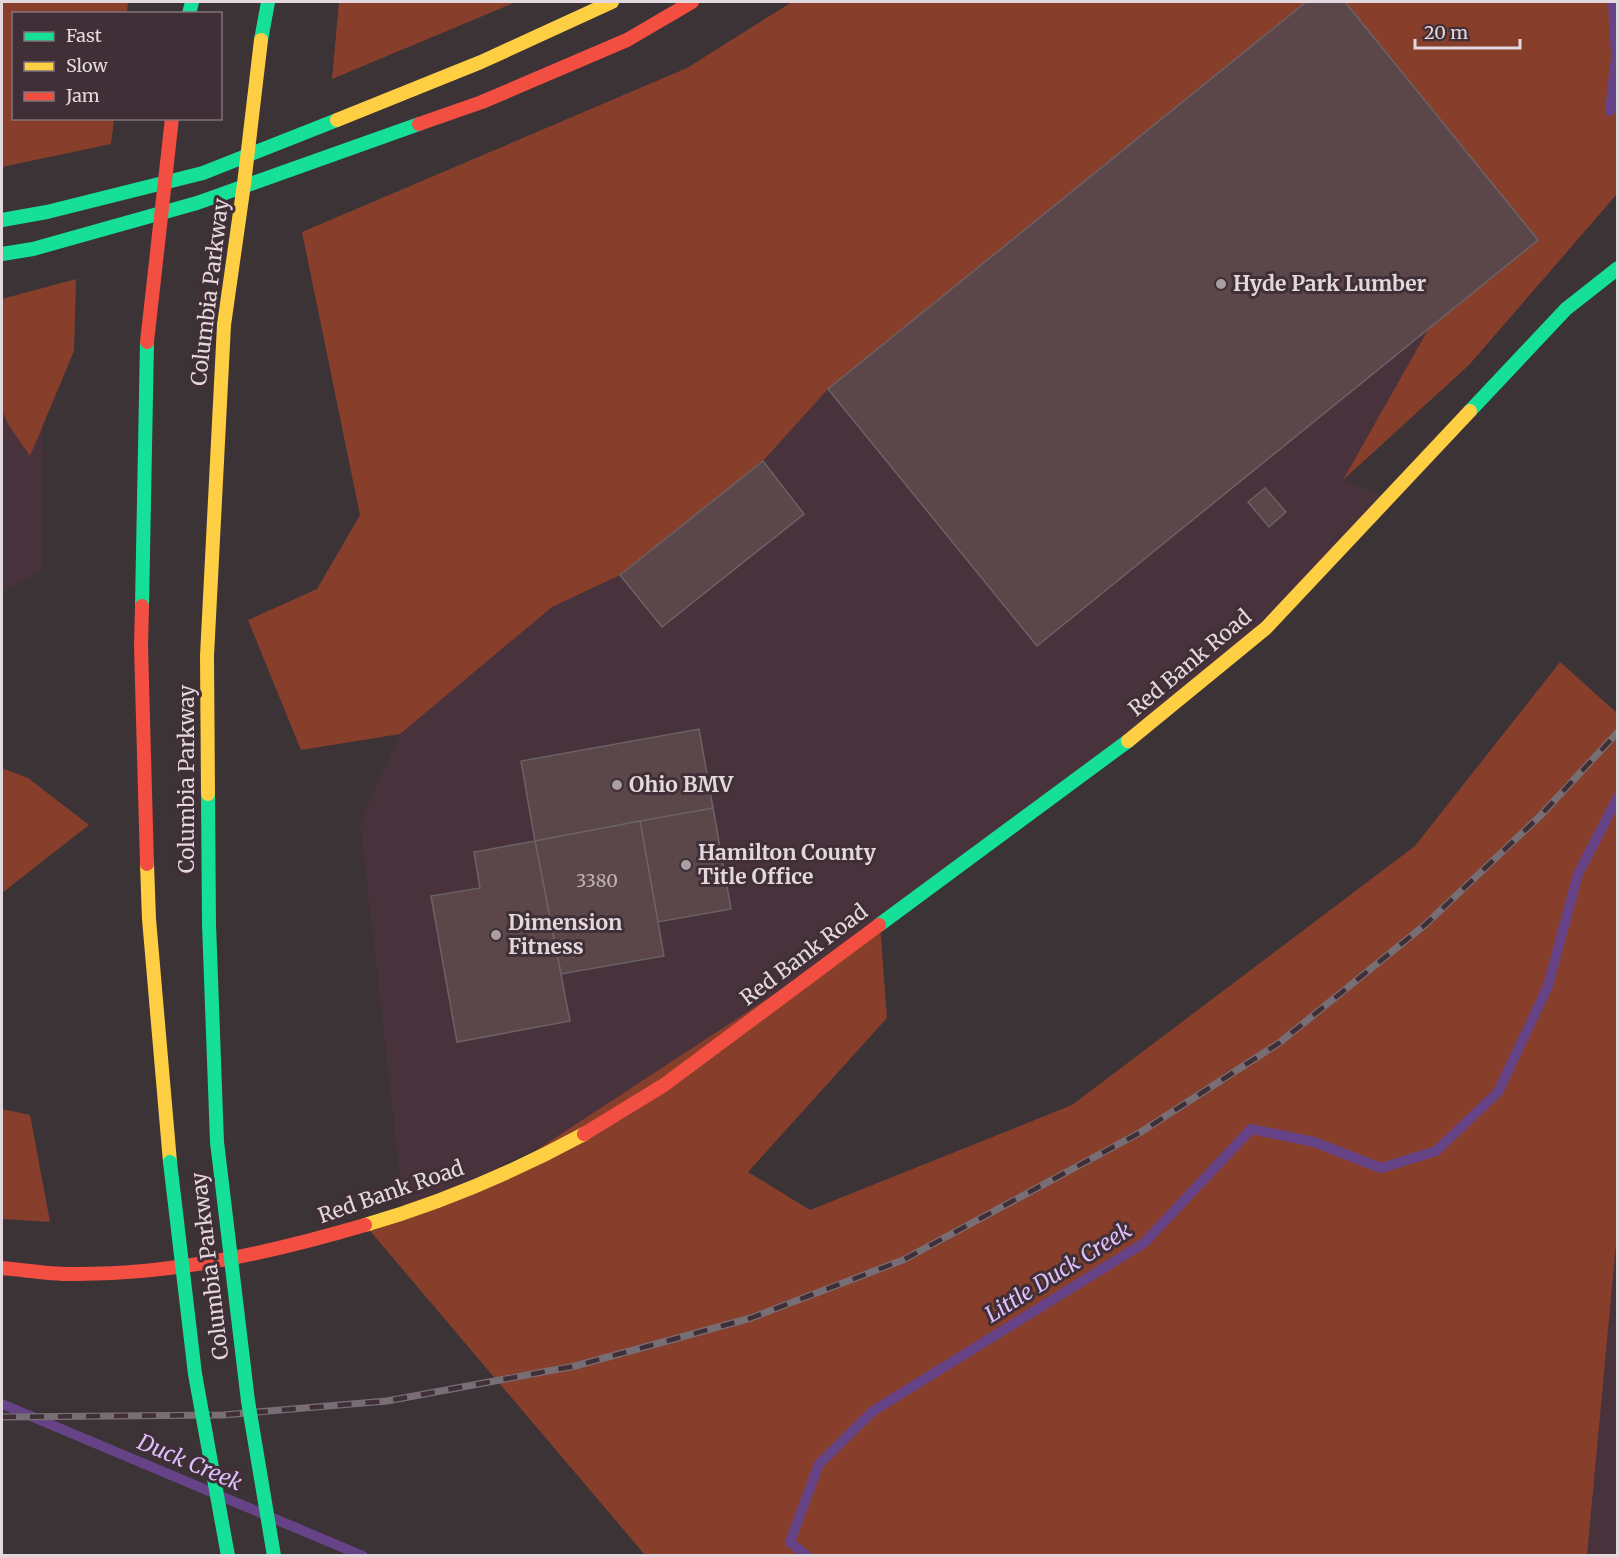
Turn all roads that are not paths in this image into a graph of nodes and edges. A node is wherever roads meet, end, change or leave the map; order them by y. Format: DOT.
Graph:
graph roads {
  1 [pos="268,2"];
  2 [pos="612,2"];
  3 [pos="692,2"];
  4 [pos="172,120"];
  5 [pos="2,220"];
  6 [pos="2,255"];
  7 [pos="1617,268"];
  8 [pos="2,1268"];
  9 [pos="228,1556"];
  10 [pos="274,1556"];
  1 -- 10 [label="main road, Columbia Parkway, bridge"];
  2 -- 5 [label="main road"];
  3 -- 6 [label="main road"];
  4 -- 9 [label="main road, Columbia Parkway, bridge"];
  7 -- 8 [label="main road, Red Bank Road"];
}
